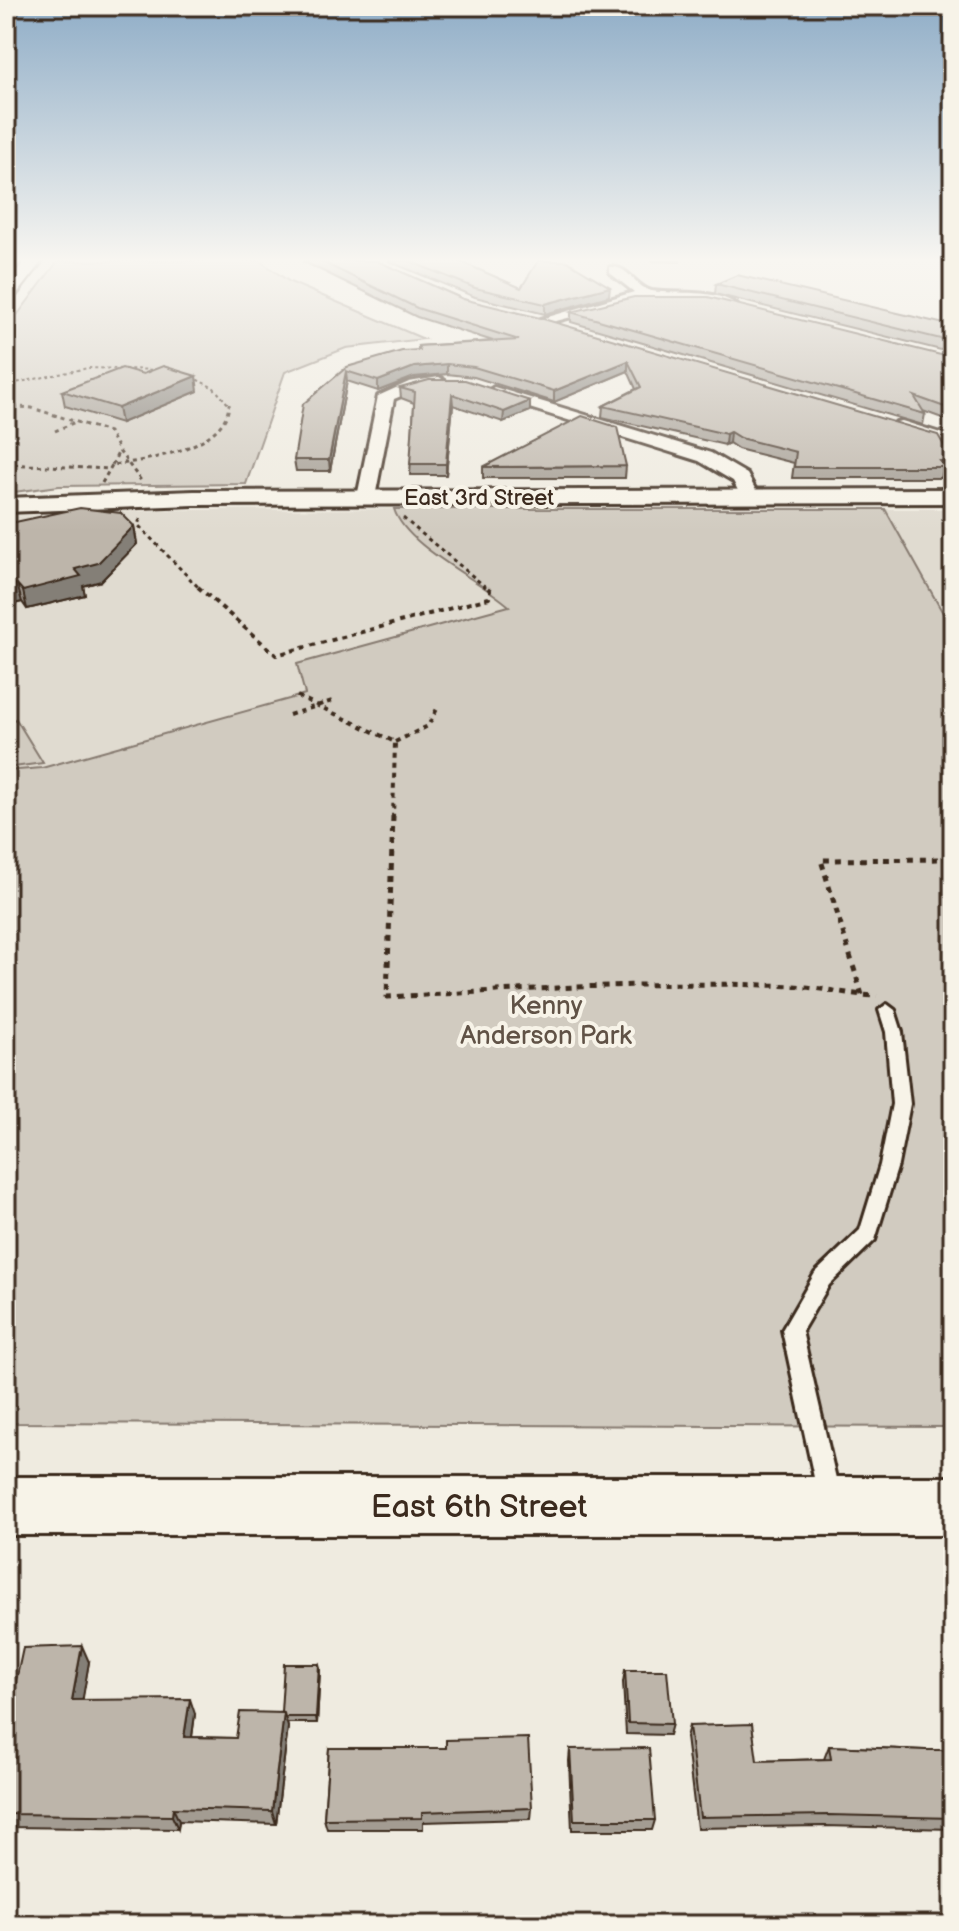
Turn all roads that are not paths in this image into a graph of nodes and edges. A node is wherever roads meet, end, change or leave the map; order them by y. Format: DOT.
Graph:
graph roads {
  1 [pos="454,382"];
  2 [pos="479,387"];
  3 [pos="880,419"];
  4 [pos="953,443"];
  5 [pos="750,496"];
  6 [pos="953,496"];
  7 [pos="366,497"];
  8 [pos="6,505"];
  9 [pos="884,1003"];
  10 [pos="6,1506"];
  11 [pos="831,1506"];
  12 [pos="953,1506"];
  1 -- 7 [label="street"];
  2 -- 5 [label="street"];
  3 -- 4 [label="street"];
  5 -- 6 [label="street, East 3rd Street"];
  5 -- 7 [label="street, East 3rd Street"];
  7 -- 8 [label="street, East 3rd Street"];
  9 -- 11 [label="lane"];
  10 -- 11 [label="main road, East 6th Street"];
  11 -- 12 [label="main road, East 6th Street"];
}
